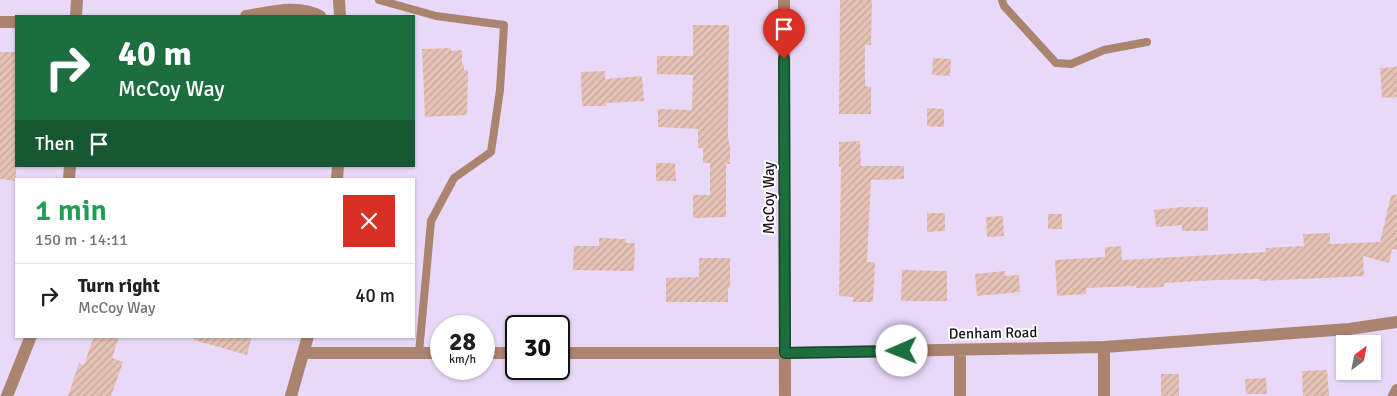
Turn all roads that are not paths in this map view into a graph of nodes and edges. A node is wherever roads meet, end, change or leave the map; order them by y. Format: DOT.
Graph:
graph roads {
  1 [pos="77,0"];
  2 [pos="294,0"];
  3 [pos="339,0"];
  4 [pos="379,0"];
  5 [pos="784,0"];
  6 [pos="1002,0"];
  7 [pos="276,10"];
  8 [pos="76,15"];
  9 [pos="251,15"];
  10 [pos="317,15"];
  11 [pos="340,15"];
  12 [pos="0,22"];
  13 [pos="15,22"];
  14 [pos="1147,42"];
  15 [pos="1397,322"];
  16 [pos="30,338"];
  17 [pos="307,338"];
  18 [pos="1104,347"];
  19 [pos="960,351"];
  20 [pos="303,353"];
  21 [pos="419,353"];
  22 [pos="430,353"];
  23 [pos="570,353"];
  24 [pos="785,353"];
  25 [pos="1397,390"];
  26 [pos="7,396"];
  27 [pos="291,396"];
  28 [pos="786,396"];
  29 [pos="960,396"];
  30 [pos="1104,396"];
  31 [pos="1394,396"];
  1 -- 8 [label="street"];
  2 -- 7 [label="street"];
  3 -- 11 [label="street"];
  4 -- 21 [label="lane"];
  5 -- 24 [label="street, McCoy Way"];
  6 -- 14 [label="lane"];
  7 -- 9 [label="street"];
  7 -- 10 [label="street"];
  12 -- 13 [label="street"];
  15 -- 18 [label="street, Denham Road"];
  16 -- 26 [label="street"];
  17 -- 20 [label="street"];
  18 -- 19 [label="street, Denham Road"];
  18 -- 30 [label="street"];
  19 -- 24 [label="street, Denham Road"];
  19 -- 29 [label="street"];
  20 -- 21 [label="street"];
  20 -- 27 [label="street"];
  21 -- 22 [label="street"];
  23 -- 24 [label="street, Denham Road"];
  24 -- 28 [label="street, McCoy Way"];
  25 -- 31 [label="street"];
}
